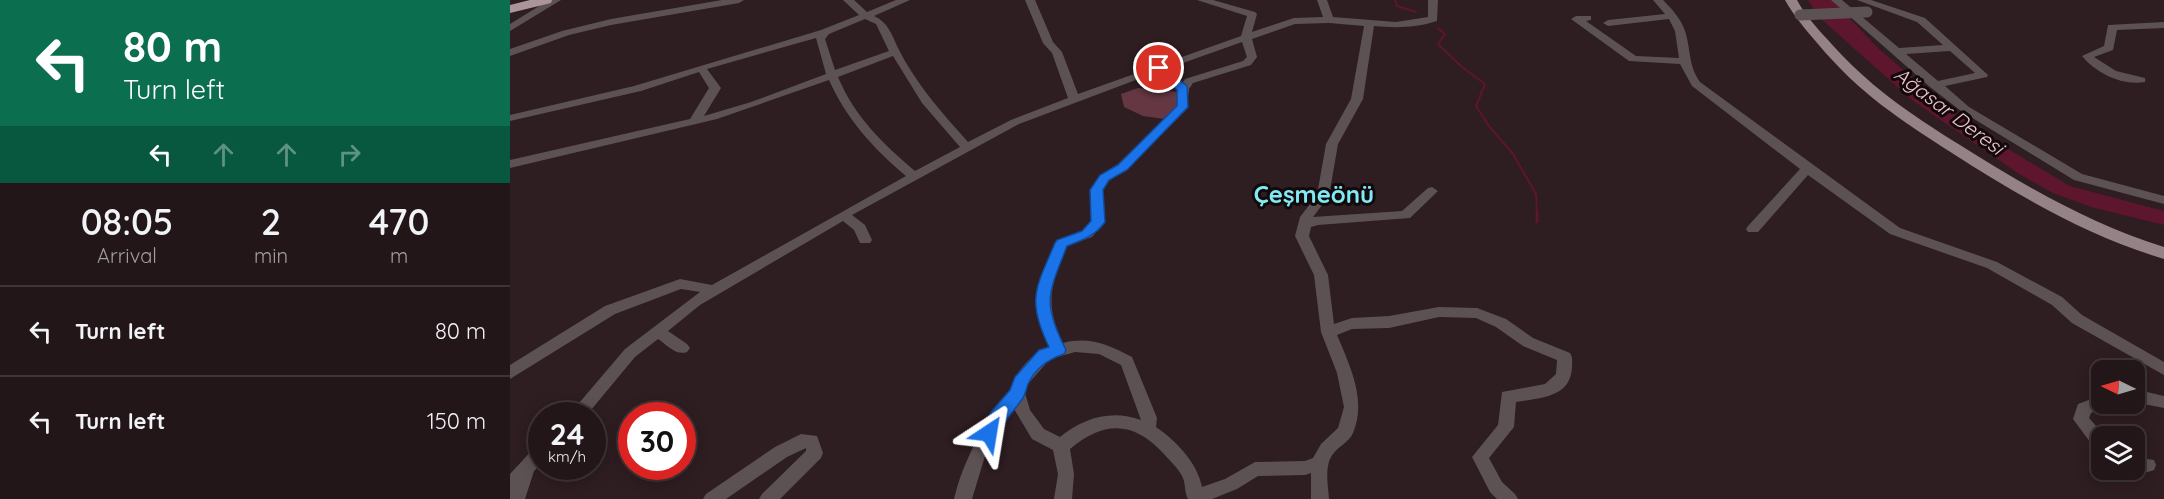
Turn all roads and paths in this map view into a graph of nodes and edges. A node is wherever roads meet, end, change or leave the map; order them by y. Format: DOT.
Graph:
graph roads {
  1 [pos="528,0"];
  2 [pos="546,0"];
  3 [pos="556,0"];
  4 [pos="848,0"];
  5 [pos="905,0"];
  6 [pos="1033,0"];
  7 [pos="1202,0"];
  8 [pos="1322,0"];
  9 [pos="1433,0"];
  10 [pos="1658,0"];
  11 [pos="1791,0"];
  12 [pos="1836,0"];
  13 [pos="1862,0"];
  14 [pos="732,1"];
  15 [pos="1887,5"];
  16 [pos="510,7"];
  17 [pos="1800,15"];
  18 [pos="1863,15"];
  19 [pos="866,16"];
  20 [pos="1672,16"];
  21 [pos="1587,18"];
  22 [pos="1329,20"];
  23 [pos="1608,23"];
  24 [pos="1369,24"];
  25 [pos="2164,25"];
  26 [pos="510,28"];
  27 [pos="825,32"];
  28 [pos="1246,37"];
  29 [pos="1952,48"];
  30 [pos="511,51"];
  31 [pos="1897,51"];
  32 [pos="895,52"];
  33 [pos="1683,61"];
  34 [pos="701,68"];
  35 [pos="1159,68"];
  36 [pos="833,74"];
  37 [pos="2141,80"];
  38 [pos="1934,85"];
  39 [pos="1183,89"];
  40 [pos="1074,99"];
  41 [pos="510,118"];
  42 [pos="694,122"];
  43 [pos="968,150"];
  44 [pos="510,164"];
  45 [pos="1807,168"];
  46 [pos="915,177"];
  47 [pos="1432,190"];
  48 [pos="2164,200"];
  49 [pos="843,215"];
  50 [pos="1305,224"];
  51 [pos="1753,229"];
  52 [pos="865,240"];
  53 [pos="2164,253"];
  54 [pos="713,291"];
  55 [pos="657,331"];
  56 [pos="1328,332"];
  57 [pos="682,348"];
  58 [pos="1059,350"];
  59 [pos="2164,369"];
  60 [pos="510,374"];
  61 [pos="1017,393"];
  62 [pos="2145,398"];
  63 [pos="588,402"];
  64 [pos="2164,402"];
  65 [pos="2091,406"];
  66 [pos="1148,429"];
  67 [pos="2091,431"];
  68 [pos="1061,446"];
  69 [pos="1319,463"];
  70 [pos="528,465"];
  71 [pos="528,474"];
  72 [pos="510,486"];
  73 [pos="516,499"];
  74 [pos="712,499"];
  75 [pos="768,499"];
  76 [pos="963,499"];
  77 [pos="1063,499"];
  78 [pos="1320,499"];
  79 [pos="1509,499"];
  1 -- 16 [label="highway"];
  2 -- 16 [label="highway"];
  3 -- 26 [label="street"];
  4 -- 19 [label="street"];
  5 -- 19 [label="street"];
  6 -- 40 [label="street"];
  7 -- 28 [label="street"];
  8 -- 22 [label="street"];
  9 -- 24 [label="street"];
  10 -- 20 [label="street"];
  11 -- 17 [label="main road"];
  12 -- 18 [label="street"];
  13 -- 15 [label="street"];
  14 -- 30 [label="street"];
  15 -- 18 [label="street"];
  15 -- 29 [label="street"];
  17 -- 18 [label="street, bridge"];
  17 -- 53 [label="main road"];
  18 -- 31 [label="street"];
  19 -- 27 [label="street"];
  19 -- 32 [label="street"];
  20 -- 23 [label="street"];
  20 -- 33 [label="street"];
  21 -- 33 [label="street"];
  22 -- 24 [label="street"];
  22 -- 28 [label="street"];
  24 -- 50 [label="street"];
  25 -- 37 [label="street"];
  27 -- 34 [label="street"];
  27 -- 36 [label="street"];
  28 -- 35 [label="street"];
  28 -- 39 [label="street"];
  29 -- 31 [label="street"];
  29 -- 38 [label="street"];
  31 -- 38 [label="street"];
  32 -- 36 [label="street"];
  32 -- 43 [label="street"];
  33 -- 45 [label="street"];
  34 -- 41 [label="street"];
  34 -- 42 [label="street"];
  35 -- 39 [label="street"];
  35 -- 40 [label="street"];
  36 -- 42 [label="street"];
  36 -- 46 [label="street"];
  38 -- 48 [label="street"];
  39 -- 58 [label="street"];
  40 -- 43 [label="street"];
  42 -- 44 [label="street"];
  43 -- 46 [label="street"];
  45 -- 51 [label="street"];
  45 -- 59 [label="street"];
  46 -- 49 [label="street"];
  47 -- 50 [label="street"];
  49 -- 52 [label="street"];
  49 -- 54 [label="street"];
  50 -- 56 [label="street"];
  54 -- 55 [label="street"];
  54 -- 60 [label="street"];
  55 -- 57 [label="street"];
  55 -- 63 [label="street"];
  56 -- 69 [label="street"];
  56 -- 79 [label="street"];
  58 -- 61 [label="street"];
  58 -- 66 [label="street"];
  61 -- 68 [label="street"];
  61 -- 76 [label="street"];
  62 -- 64 [label="street"];
  65 -- 67 [label="street"];
  66 -- 68 [label="street"];
  66 -- 69 [label="street"];
  68 -- 77 [label="street"];
  69 -- 78 [label="street"];
  70 -- 72 [label="street"];
  71 -- 73 [label="street"];
  74 -- 75 [label="street"];
}
